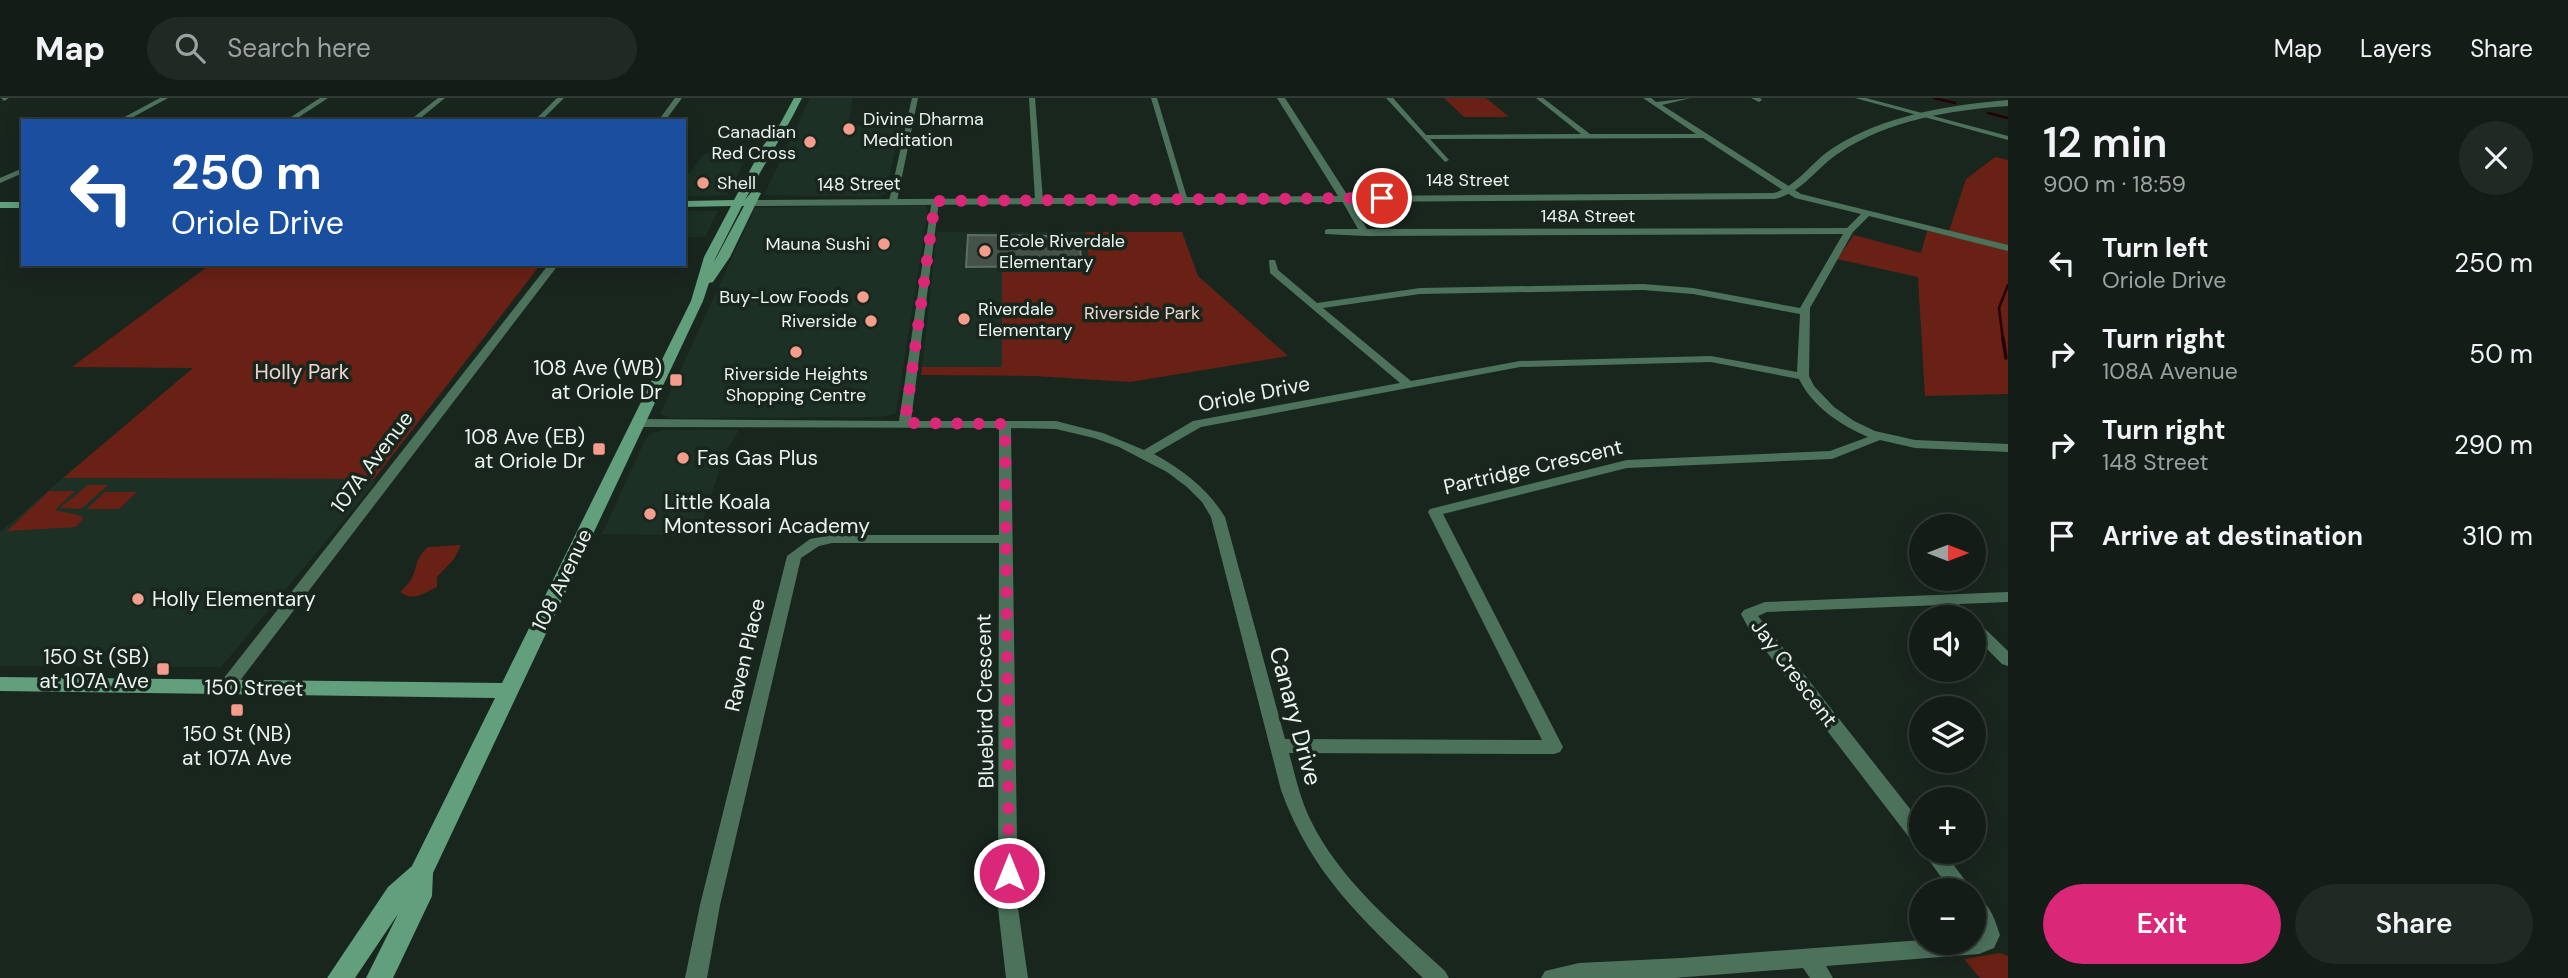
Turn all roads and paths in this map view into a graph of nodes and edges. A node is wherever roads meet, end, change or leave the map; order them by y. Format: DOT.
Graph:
graph roads {
  1 [pos="165,98"];
  2 [pos="325,98"];
  3 [pos="442,98"];
  4 [pos="561,98"];
  5 [pos="679,98"];
  6 [pos="798,98"];
  7 [pos="915,98"];
  8 [pos="1032,98"];
  9 [pos="1154,98"];
  10 [pos="1281,98"];
  11 [pos="1389,98"];
  12 [pos="1539,98"];
  13 [pos="1646,98"];
  14 [pos="1688,98"];
  15 [pos="1858,98"];
  16 [pos="2008,103"];
  17 [pos="1655,104"];
  18 [pos="1926,116"];
  19 [pos="124,119"];
  20 [pos="291,119"];
  21 [pos="415,119"];
  22 [pos="539,119"];
  23 [pos="663,119"];
  24 [pos="784,125"];
  25 [pos="1588,136"];
  26 [pos="1703,136"];
  27 [pos="1425,137"];
  28 [pos="2008,138"];
  29 [pos="1445,160"];
  30 [pos="21,171"];
  31 [pos="0,181"];
  32 [pos="1789,192"];
  33 [pos="1345,199"];
  34 [pos="1039,200"];
  35 [pos="1185,200"];
  36 [pos="894,201"];
  37 [pos="935,201"];
  38 [pos="737,203"];
  39 [pos="751,203"];
  40 [pos="686,204"];
  41 [pos="0,205"];
  42 [pos="21,205"];
  43 [pos="1866,214"];
  44 [pos="1849,230"];
  45 [pos="1328,232"];
  46 [pos="1365,233"];
  47 [pos="2008,248"];
  48 [pos="1272,262"];
  49 [pos="552,266"];
  50 [pos="703,286"];
  51 [pos="1316,306"];
  52 [pos="1804,312"];
  53 [pos="1803,376"];
  54 [pos="1408,384"];
  55 [pos="905,423"];
  56 [pos="638,424"];
  57 [pos="1005,424"];
  58 [pos="1875,438"];
  59 [pos="2007,449"];
  60 [pos="1142,456"];
  61 [pos="1006,539"];
  62 [pos="2008,597"];
  63 [pos="1945,599"];
  64 [pos="1951,605"];
  65 [pos="1986,639"];
  66 [pos="2008,660"];
  67 [pos="0,684"];
  68 [pos="226,687"];
  69 [pos="508,691"];
  70 [pos="1279,746"];
  71 [pos="1909,823"];
  72 [pos="1941,864"];
  73 [pos="421,873"];
  74 [pos="1952,878"];
  75 [pos="1986,924"];
  76 [pos="1986,942"];
  77 [pos="1909,951"];
  78 [pos="1810,959"];
  79 [pos="340,978"];
  80 [pos="379,978"];
  81 [pos="696,978"];
  82 [pos="1017,978"];
  83 [pos="1438,978"];
  84 [pos="1552,978"];
  85 [pos="1822,978"];
  1 -- 19 [label="street"];
  2 -- 20 [label="street"];
  3 -- 21 [label="street"];
  4 -- 22 [label="street"];
  5 -- 23 [label="street"];
  6 -- 24 [label="main road, 108 Avenue"];
  7 -- 36 [label="street"];
  8 -- 34 [label="street"];
  9 -- 35 [label="street"];
  10 -- 33 [label="street"];
  11 -- 27 [label="street"];
  12 -- 25 [label="street"];
  13 -- 17 [label="street"];
  14 -- 17 [label="street"];
  15 -- 18 [label="street"];
  16 -- 18 [label="street"];
  17 -- 26 [label="street"];
  18 -- 28 [label="street"];
  18 -- 32 [label="street"];
  24 -- 38 [label="main road, 108 Avenue"];
  24 -- 39 [label="main road, 108 Avenue"];
  25 -- 26 [label="street"];
  25 -- 27 [label="street"];
  26 -- 32 [label="street"];
  27 -- 29 [label="street"];
  30 -- 31 [label="street"];
  32 -- 33 [label="street, 148 Street"];
  32 -- 43 [label="street"];
  33 -- 35 [label="street, 148 Street"];
  33 -- 46 [label="street"];
  34 -- 35 [label="street, 148 Street"];
  34 -- 37 [label="street, 148 Street"];
  36 -- 37 [label="street, 148 Street"];
  36 -- 39 [label="street, 148 Street"];
  37 -- 55 [label="street"];
  38 -- 39 [label="main road, 148 Street"];
  38 -- 40 [label="main road, 148 Street"];
  38 -- 50 [label="main road, 108 Avenue"];
  39 -- 50 [label="main road, 108 Avenue"];
  41 -- 42 [label="main road"];
  43 -- 44 [label="street"];
  43 -- 47 [label="street"];
  44 -- 46 [label="street, 148A Street"];
  44 -- 52 [label="street"];
  45 -- 46 [label="street, 148A Street"];
  48 -- 51 [label="street"];
  49 -- 68 [label="street, 107A Avenue"];
  50 -- 56 [label="main road, 108 Avenue"];
  51 -- 52 [label="street"];
  51 -- 54 [label="street"];
  52 -- 53 [label="street"];
  53 -- 54 [label="street, Oriole Drive"];
  53 -- 58 [label="street"];
  54 -- 60 [label="street, Oriole Drive"];
  55 -- 56 [label="street"];
  55 -- 57 [label="street"];
  56 -- 69 [label="main road, 108 Avenue"];
  57 -- 60 [label="street"];
  57 -- 61 [label="street, Bluebird Crescent"];
  58 -- 59 [label="street, Partridge Crescent"];
  58 -- 70 [label="street, Partridge Crescent"];
  60 -- 70 [label="street, Canary Drive"];
  61 -- 81 [label="street, Raven Place"];
  61 -- 82 [label="street, Bluebird Crescent"];
  62 -- 63 [label="street, Jay Crescent"];
  63 -- 64 [label="street"];
  63 -- 71 [label="street, Jay Crescent"];
  65 -- 66 [label="street"];
  67 -- 68 [label="main road, 150 Street"];
  68 -- 69 [label="main road, 150 Street"];
  69 -- 73 [label="main road, 108 Avenue"];
  70 -- 83 [label="street, Canary Drive"];
  72 -- 74 [label="street"];
  73 -- 79 [label="main road, 108 Avenue"];
  73 -- 80 [label="main road, 108 Avenue"];
  75 -- 76 [label="street"];
  77 -- 78 [label="street"];
  78 -- 84 [label="street"];
  78 -- 85 [label="street"];
}
